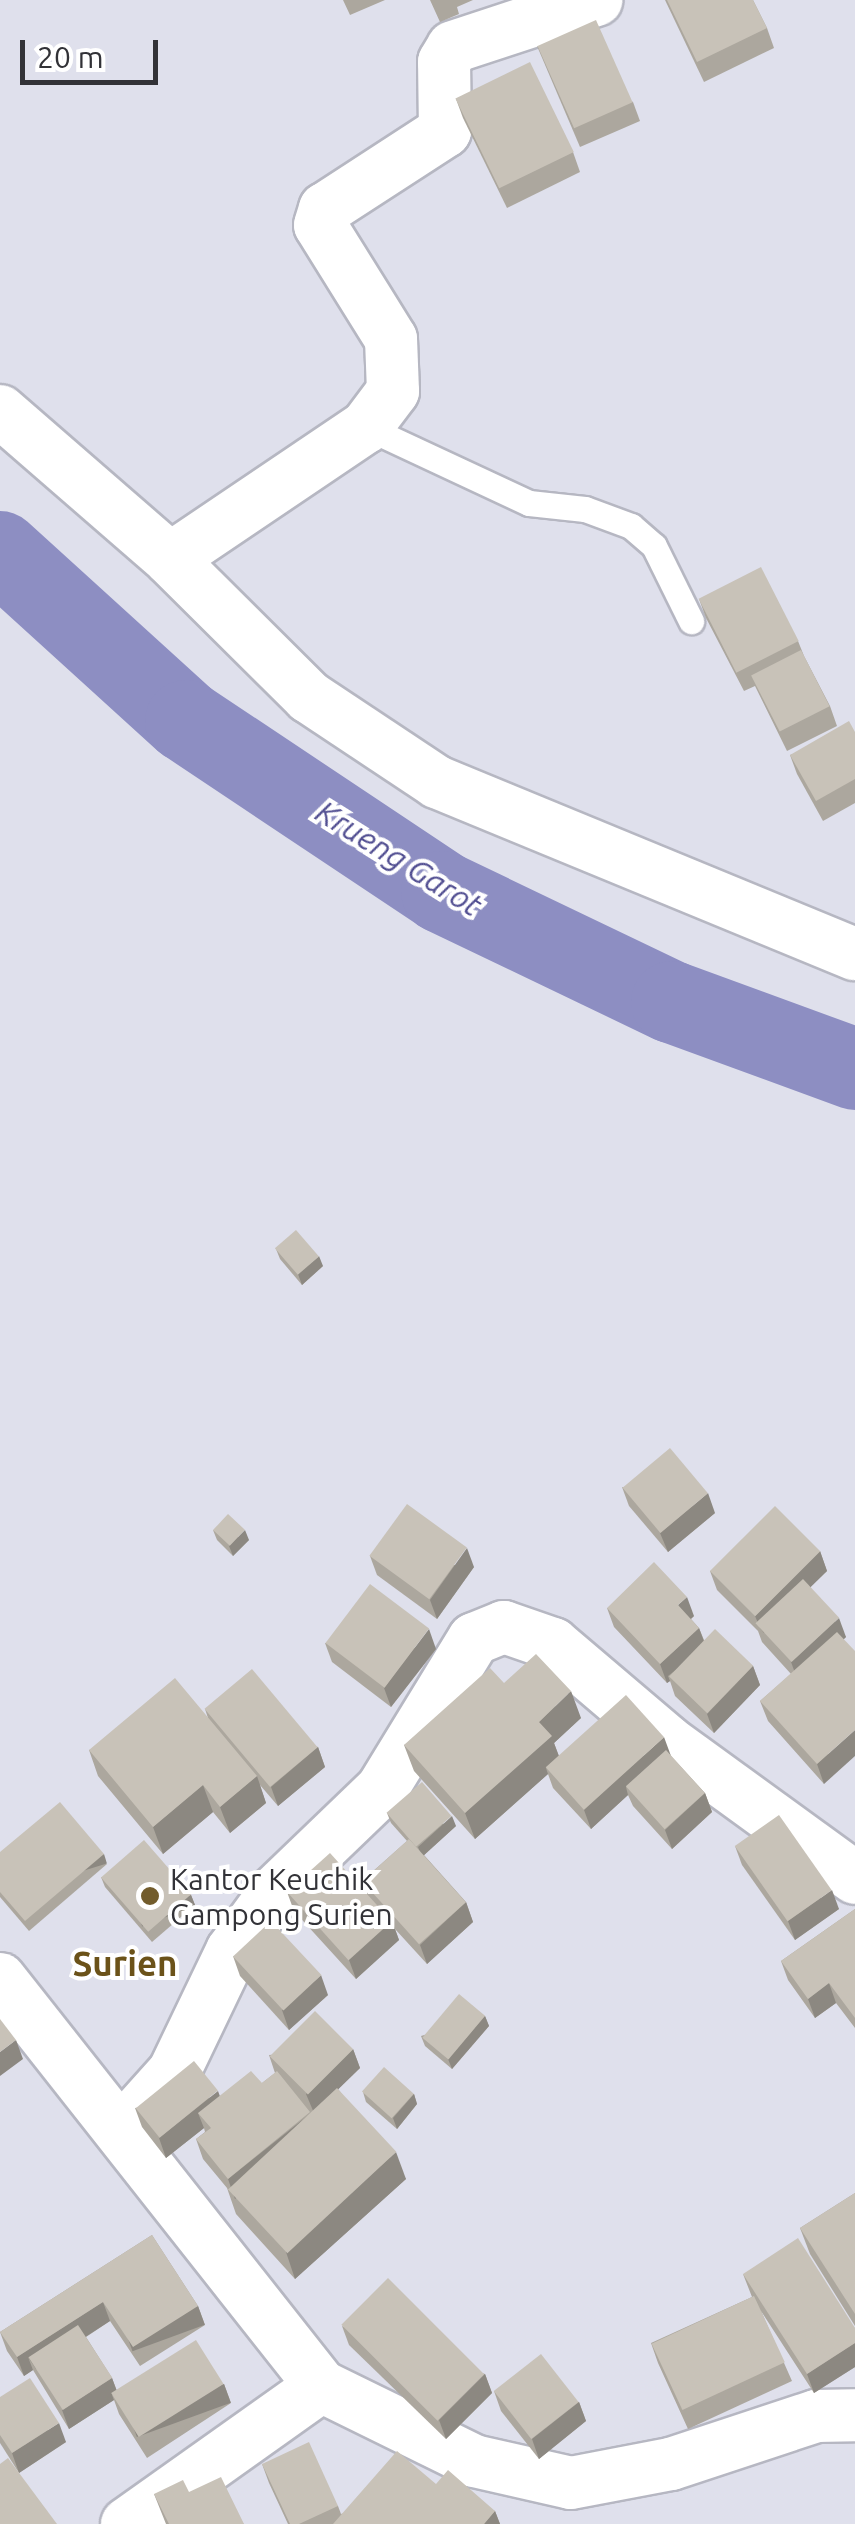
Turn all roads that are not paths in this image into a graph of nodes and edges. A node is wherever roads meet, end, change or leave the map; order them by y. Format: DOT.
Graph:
graph roads {
  1 [pos="596,0"];
  2 [pos="0,411"];
  3 [pos="366,427"];
  4 [pos="170,559"];
  5 [pos="691,621"];
  6 [pos="855,954"];
  7 [pos="855,1878"];
  8 [pos="0,1979"];
  9 [pos="122,2130"];
  10 [pos="320,2386"];
  11 [pos="855,2415"];
  12 [pos="127,2524"];
  1 -- 3 [label="street"];
  2 -- 4 [label="street"];
  3 -- 4 [label="street"];
  3 -- 5 [label="lane"];
  4 -- 6 [label="street"];
  7 -- 9 [label="street"];
  8 -- 9 [label="street"];
  9 -- 10 [label="street"];
  10 -- 11 [label="street"];
  10 -- 12 [label="street"];
}
